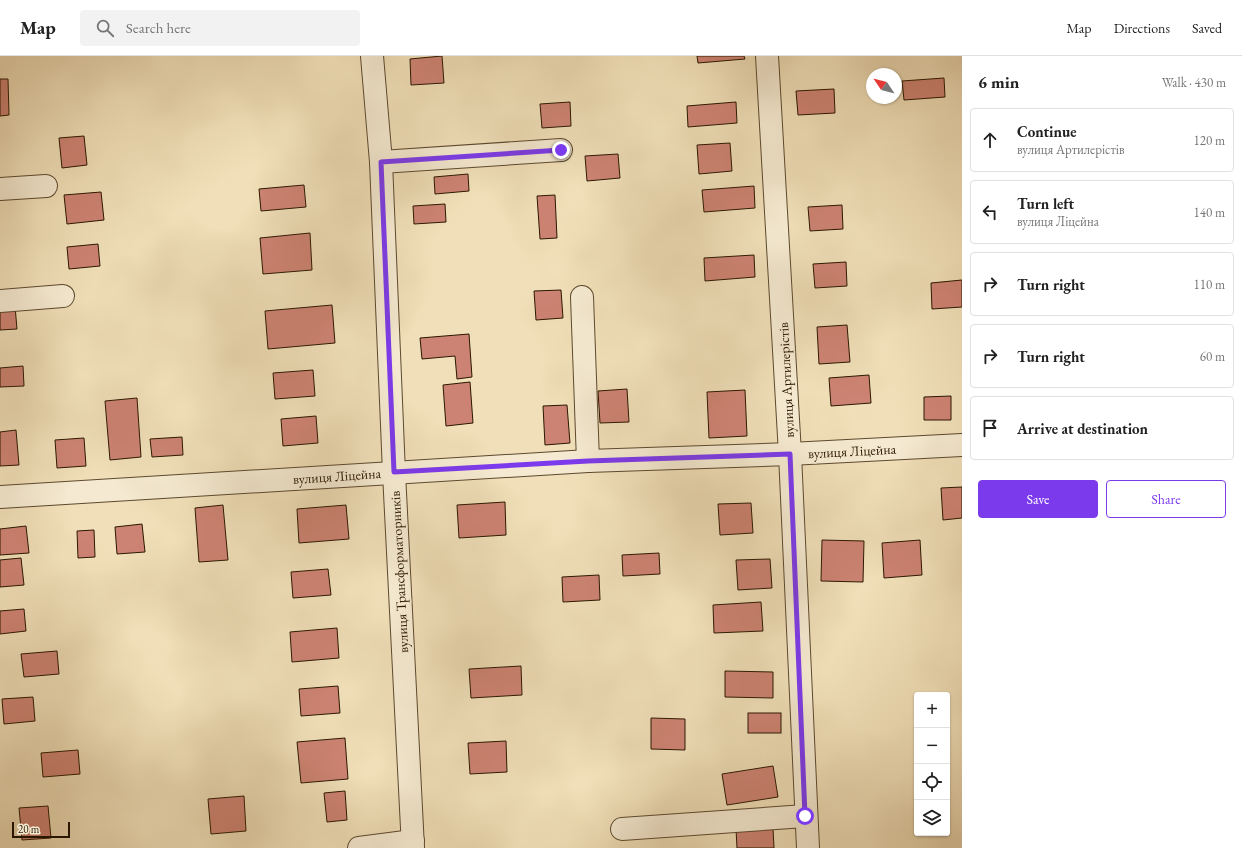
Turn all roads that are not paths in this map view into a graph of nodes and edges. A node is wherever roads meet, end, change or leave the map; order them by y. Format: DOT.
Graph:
graph roads {
  1 [pos="372,56"];
  2 [pos="767,56"];
  3 [pos="561,150"];
  4 [pos="381,162"];
  5 [pos="46,186"];
  6 [pos="0,189"];
  7 [pos="63,296"];
  8 [pos="582,297"];
  9 [pos="0,301"];
  10 [pos="962,445"];
  11 [pos="790,454"];
  12 [pos="588,461"];
  13 [pos="394,472"];
  14 [pos="0,497"];
  15 [pos="805,816"];
  16 [pos="622,829"];
  17 [pos="413,845"];
  18 [pos="359,848"];
  19 [pos="808,848"];
  1 -- 4 [label="street, вулиця Трансформаторників"];
  2 -- 11 [label="street, вулиця Артилерістів"];
  3 -- 4 [label="street"];
  4 -- 13 [label="street, вулиця Трансформаторників"];
  5 -- 6 [label="street"];
  7 -- 9 [label="street"];
  8 -- 12 [label="street"];
  10 -- 11 [label="street, вулиця Ліцейна"];
  11 -- 12 [label="street, вулиця Ліцейна"];
  11 -- 15 [label="street, вулиця Артилерістів"];
  12 -- 13 [label="street, вулиця Ліцейна"];
  13 -- 14 [label="street, вулиця Ліцейна"];
  13 -- 17 [label="street, вулиця Трансформаторників"];
  15 -- 16 [label="street"];
  15 -- 19 [label="street, вулиця Артилерістів"];
  17 -- 18 [label="street"];
}
